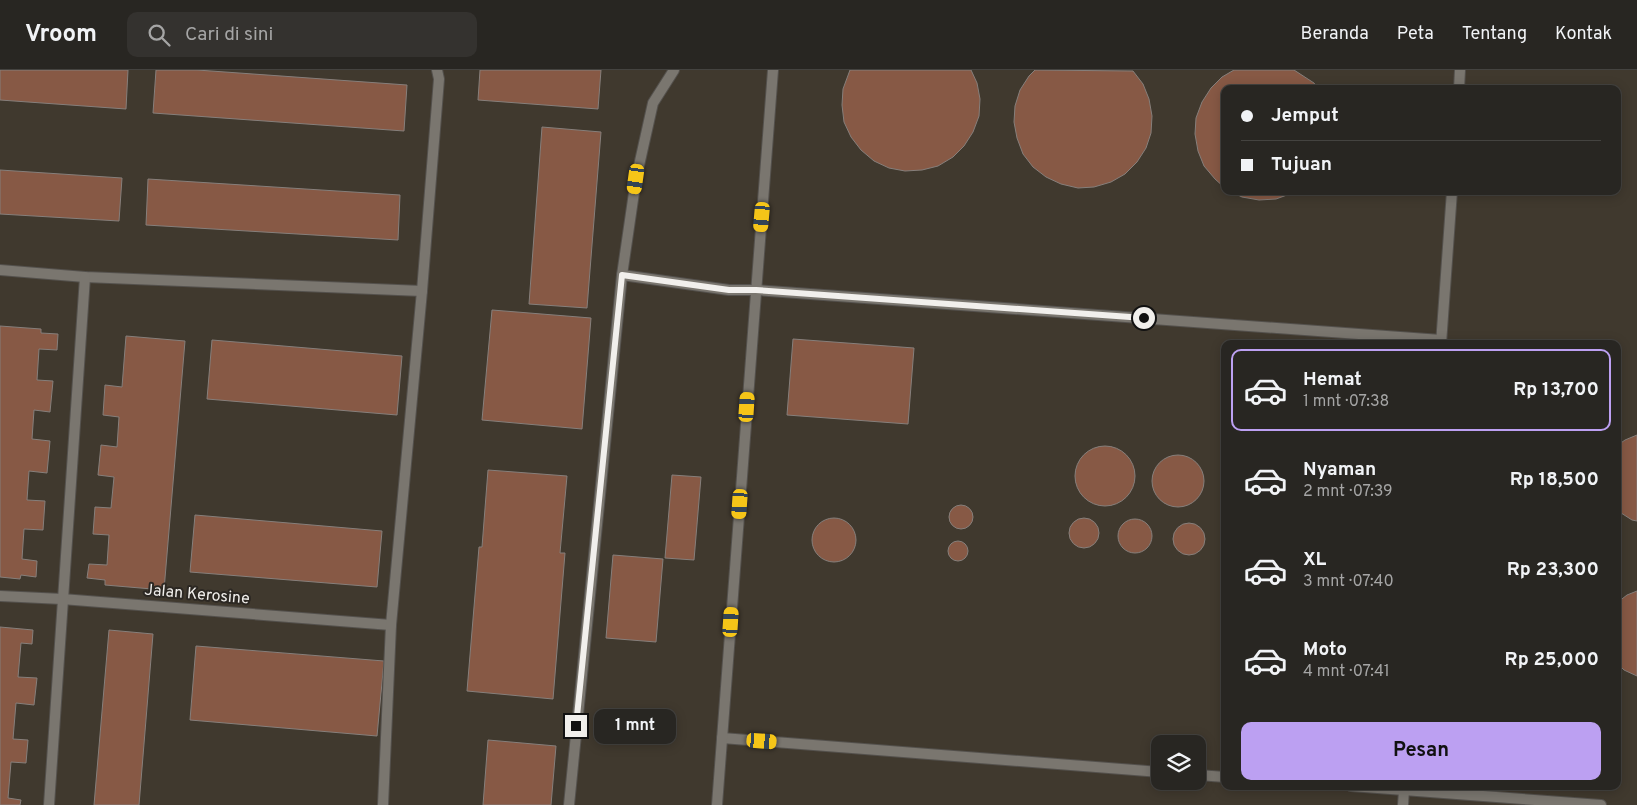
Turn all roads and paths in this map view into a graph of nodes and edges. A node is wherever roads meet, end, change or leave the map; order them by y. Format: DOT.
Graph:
graph roads {
  1 [pos="437,70"];
  2 [pos="674,70"];
  3 [pos="774,70"];
  4 [pos="1460,70"];
  5 [pos="1459,85"];
  6 [pos="1452,195"];
  7 [pos="0,270"];
  8 [pos="622,275"];
  9 [pos="85,277"];
  10 [pos="756,290"];
  11 [pos="422,291"];
  12 [pos="1415,340"];
  13 [pos="1441,340"];
  14 [pos="0,596"];
  15 [pos="62,599"];
  16 [pos="391,625"];
  17 [pos="722,738"];
  18 [pos="1151,771"];
  19 [pos="1206,775"];
  20 [pos="1221,777"];
  21 [pos="1404,790"];
  22 [pos="1431,790"];
  23 [pos="49,805"];
  24 [pos="384,805"];
  25 [pos="569,805"];
  26 [pos="716,805"];
  27 [pos="1403,805"];
  28 [pos="1601,805"];
  1 -- 11 [label="lane"];
  2 -- 8 [label="lane"];
  3 -- 10 [label="lane"];
  4 -- 5 [label="lane"];
  6 -- 13 [label="lane"];
  7 -- 9 [label="lane"];
  8 -- 10 [label="lane"];
  8 -- 25 [label="lane"];
  9 -- 11 [label="lane"];
  9 -- 15 [label="lane"];
  10 -- 12 [label="lane"];
  10 -- 17 [label="lane"];
  11 -- 16 [label="lane"];
  14 -- 15 [label="lane, Jalan Kerosine"];
  15 -- 16 [label="lane, Jalan Kerosine"];
  15 -- 23 [label="lane"];
  16 -- 24 [label="lane"];
  17 -- 18 [label="lane"];
  17 -- 26 [label="lane"];
  19 -- 20 [label="lane"];
  21 -- 27 [label="lane"];
  22 -- 28 [label="lane"];
}
